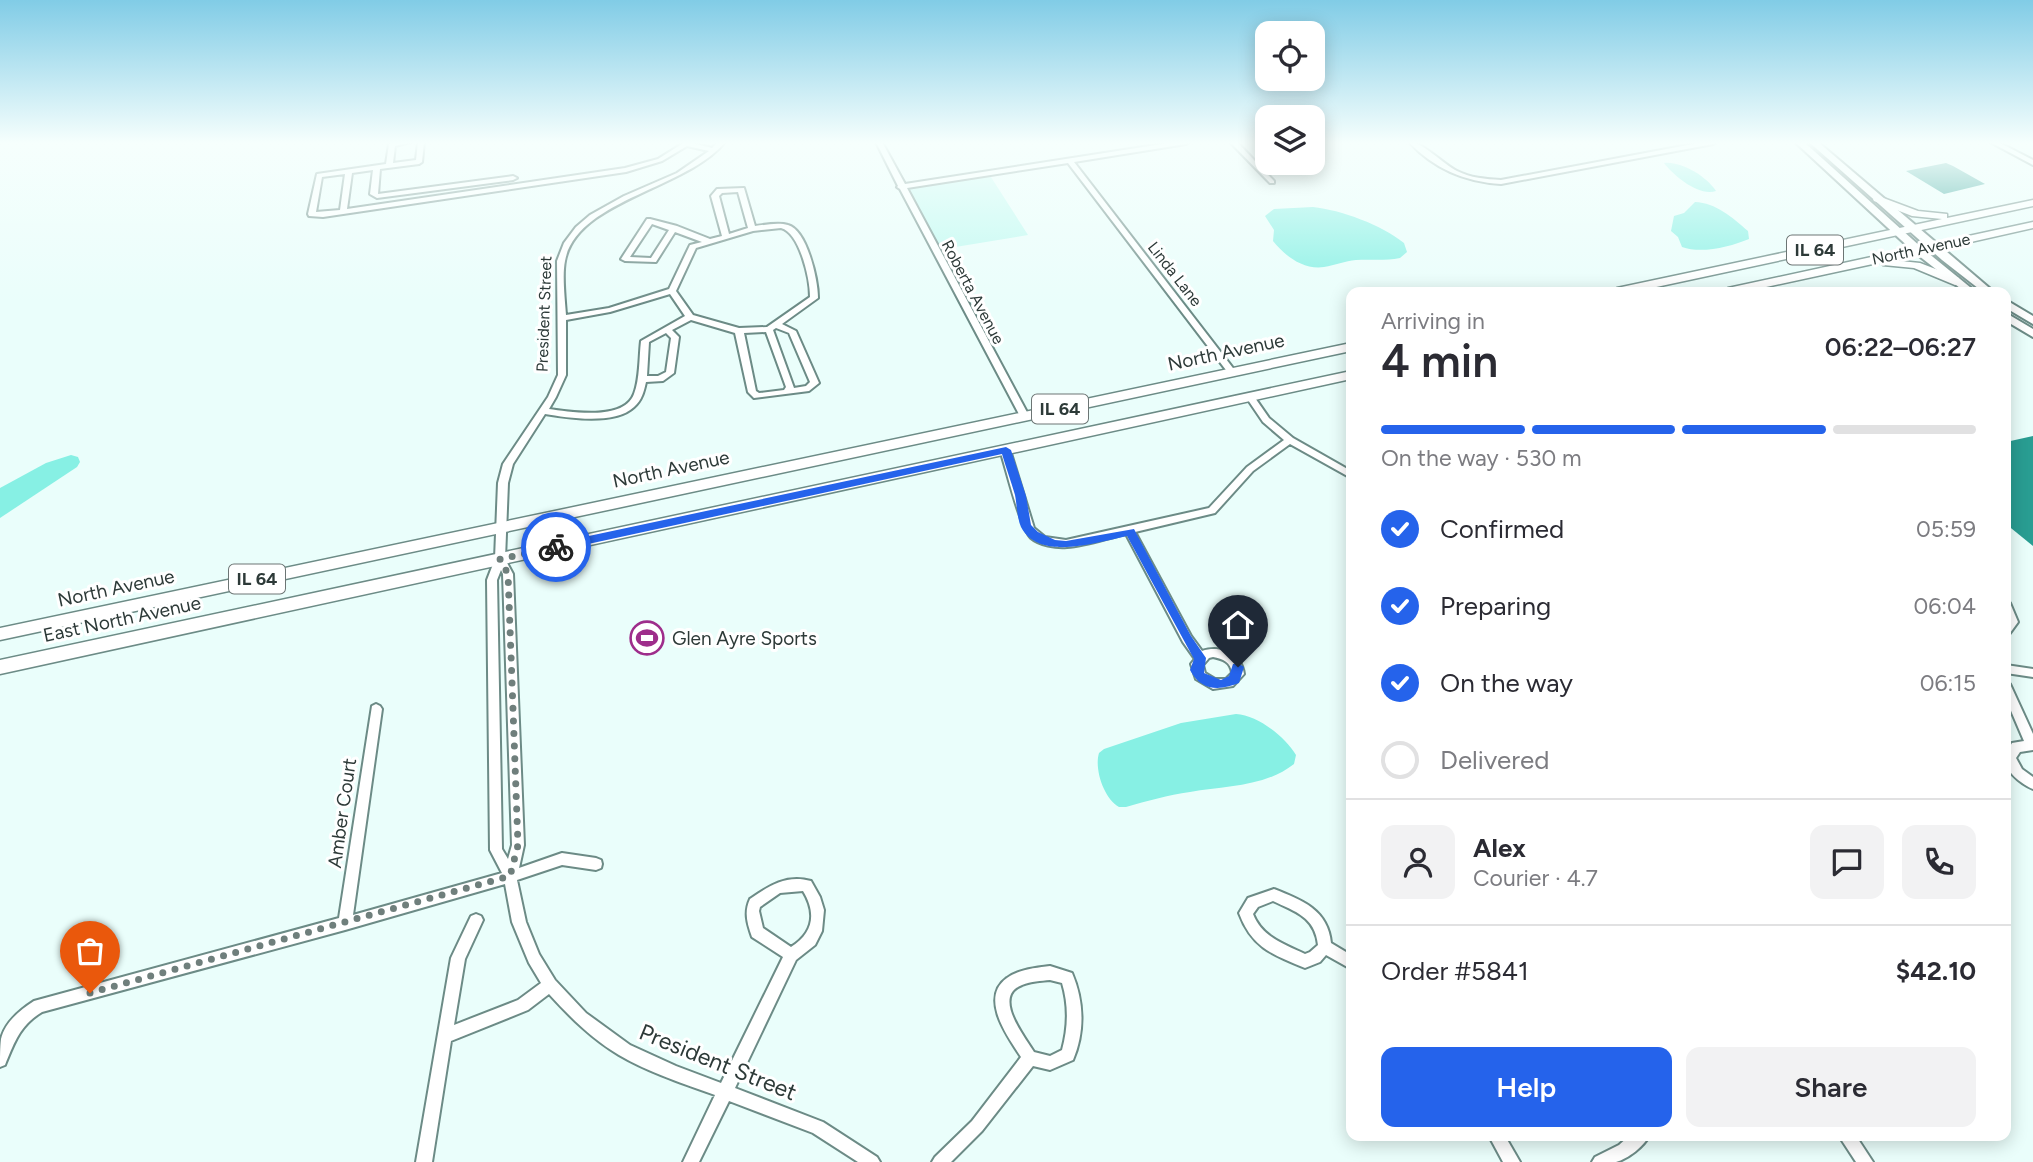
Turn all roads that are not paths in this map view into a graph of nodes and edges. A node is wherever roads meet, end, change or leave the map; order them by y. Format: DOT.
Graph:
graph roads {
  1 [pos="315,196"];
  2 [pos="345,196"];
  3 [pos="448,196"];
  4 [pos="633,196"];
  5 [pos="715,196"];
  6 [pos="743,196"];
  7 [pos="906,196"];
  8 [pos="1098,196"];
  9 [pos="1859,196"];
  10 [pos="1875,196"];
  11 [pos="1878,199"];
  12 [pos="2033,203"];
  13 [pos="342,212"];
  14 [pos="1970,217"];
  15 [pos="2033,226"];
  16 [pos="674,228"];
  17 [pos="752,229"];
  18 [pos="1912,229"];
  19 [pos="1898,232"];
  20 [pos="726,236"];
  21 [pos="707,241"];
  22 [pos="1933,247"];
  23 [pos="1917,250"];
  24 [pos="1840,267"];
  25 [pos="1955,281"];
  26 [pos="1640,287"];
  27 [pos="1750,287"];
  28 [pos="1964,287"];
  29 [pos="1983,287"];
  30 [pos="672,291"];
  31 [pos="2011,306"];
  32 [pos="690,317"];
  33 [pos="562,318"];
  34 [pos="2011,319"];
  35 [pos="2033,321"];
  36 [pos="773,327"];
  37 [pos="667,330"];
  38 [pos="739,331"];
  39 [pos="2033,334"];
  40 [pos="1346,348"];
  41 [pos="1232,372"];
  42 [pos="1346,376"];
  43 [pos="641,379"];
  44 [pos="787,392"];
  45 [pos="1250,397"];
  46 [pos="543,411"];
  47 [pos="1024,416"];
  48 [pos="1290,440"];
  49 [pos="1006,450"];
  50 [pos="1346,472"];
  51 [pos="501,527"];
  52 [pos="1130,532"];
  53 [pos="500,559"];
  54 [pos="0,635"];
  55 [pos="1200,658"];
  56 [pos="0,667"];
  57 [pos="2011,670"];
  58 [pos="2033,673"];
  59 [pos="2011,698"];
  60 [pos="376,709"];
  61 [pos="2033,745"];
  62 [pos="2011,756"];
  63 [pos="2011,760"];
  64 [pos="2033,784"];
  65 [pos="596,864"];
  66 [pos="510,876"];
  67 [pos="476,920"];
  68 [pos="345,923"];
  69 [pos="1325,947"];
  70 [pos="791,956"];
  71 [pos="1346,959"];
  72 [pos="550,985"];
  73 [pos="444,1036"];
  74 [pos="1030,1058"];
  75 [pos="0,1060"];
  76 [pos="724,1091"];
  77 [pos="1500,1141"];
  78 [pos="1635,1141"];
  79 [pos="1850,1141"];
  80 [pos="424,1162"];
  81 [pos="691,1162"];
  82 [pos="872,1162"];
  83 [pos="940,1162"];
  84 [pos="1512,1162"];
  85 [pos="1600,1162"];
  86 [pos="1865,1162"];
  1 -- 13 [label="street"];
  2 -- 13 [label="street"];
  3 -- 13 [label="street"];
  4 -- 33 [label="street, President Street"];
  5 -- 20 [label="street"];
  6 -- 17 [label="street"];
  7 -- 47 [label="street, Roberta Avenue"];
  8 -- 41 [label="street, Linda Lane"];
  9 -- 19 [label="main road"];
  10 -- 11 [label="main road"];
  11 -- 14 [label="main road"];
  11 -- 18 [label="main road"];
  12 -- 14 [label="main road, North Avenue / IL 64"];
  14 -- 18 [label="main road, North Avenue / IL 64"];
  15 -- 22 [label="main road, North Avenue / IL 64"];
  16 -- 16 [label="street"];
  16 -- 21 [label="street"];
  17 -- 20 [label="street"];
  17 -- 36 [label="street"];
  18 -- 19 [label="main road, North Avenue / IL 64"];
  18 -- 22 [label="main road"];
  19 -- 23 [label="main road"];
  19 -- 26 [label="main road, North Avenue / IL 64"];
  20 -- 21 [label="street"];
  21 -- 30 [label="street"];
  22 -- 23 [label="main road, North Avenue / IL 64"];
  22 -- 29 [label="main road"];
  23 -- 24 [label="main road, North Avenue / IL 64"];
  23 -- 25 [label="main road"];
  24 -- 25 [label="main road"];
  24 -- 27 [label="main road, North Avenue / IL 64"];
  25 -- 28 [label="main road"];
  30 -- 32 [label="street"];
  30 -- 33 [label="street"];
  31 -- 35 [label="main road"];
  32 -- 37 [label="street"];
  32 -- 38 [label="street"];
  33 -- 46 [label="street, President Street"];
  34 -- 39 [label="main road"];
  36 -- 38 [label="street"];
  36 -- 44 [label="street"];
  36 -- 44 [label="street"];
  37 -- 43 [label="street"];
  37 -- 43 [label="street"];
  38 -- 44 [label="street"];
  40 -- 41 [label="main road, North Avenue / IL 64"];
  41 -- 47 [label="main road, North Avenue / IL 64"];
  42 -- 45 [label="main road, IL 64"];
  43 -- 46 [label="street"];
  45 -- 48 [label="street"];
  45 -- 49 [label="main road, IL 64"];
  46 -- 51 [label="street, President Street"];
  47 -- 51 [label="main road, North Avenue / IL 64"];
  48 -- 50 [label="street"];
  48 -- 52 [label="street"];
  49 -- 52 [label="street"];
  49 -- 53 [label="main road, IL 64"];
  51 -- 53 [label="street, President Street"];
  51 -- 54 [label="main road, North Avenue / IL 64"];
  52 -- 55 [label="street"];
  53 -- 56 [label="main road, East North Avenue / IL 64"];
  53 -- 66 [label="street, President Street"];
  53 -- 66 [label="street, President Street"];
  57 -- 58 [label="street"];
  59 -- 61 [label="street"];
  60 -- 68 [label="street, Amber Court"];
  61 -- 62 [label="street"];
  63 -- 64 [label="street"];
  65 -- 66 [label="street"];
  66 -- 68 [label="street"];
  66 -- 72 [label="street, President Street"];
  67 -- 73 [label="street"];
  68 -- 75 [label="street"];
  69 -- 69 [label="street"];
  69 -- 71 [label="street"];
  70 -- 70 [label="street"];
  70 -- 76 [label="street"];
  72 -- 73 [label="street"];
  72 -- 76 [label="street, President Street"];
  73 -- 80 [label="street"];
  74 -- 74 [label="street"];
  74 -- 83 [label="street"];
  76 -- 81 [label="street"];
  76 -- 82 [label="street, President Street"];
  77 -- 84 [label="street"];
  78 -- 85 [label="street"];
  79 -- 86 [label="street"];
}
